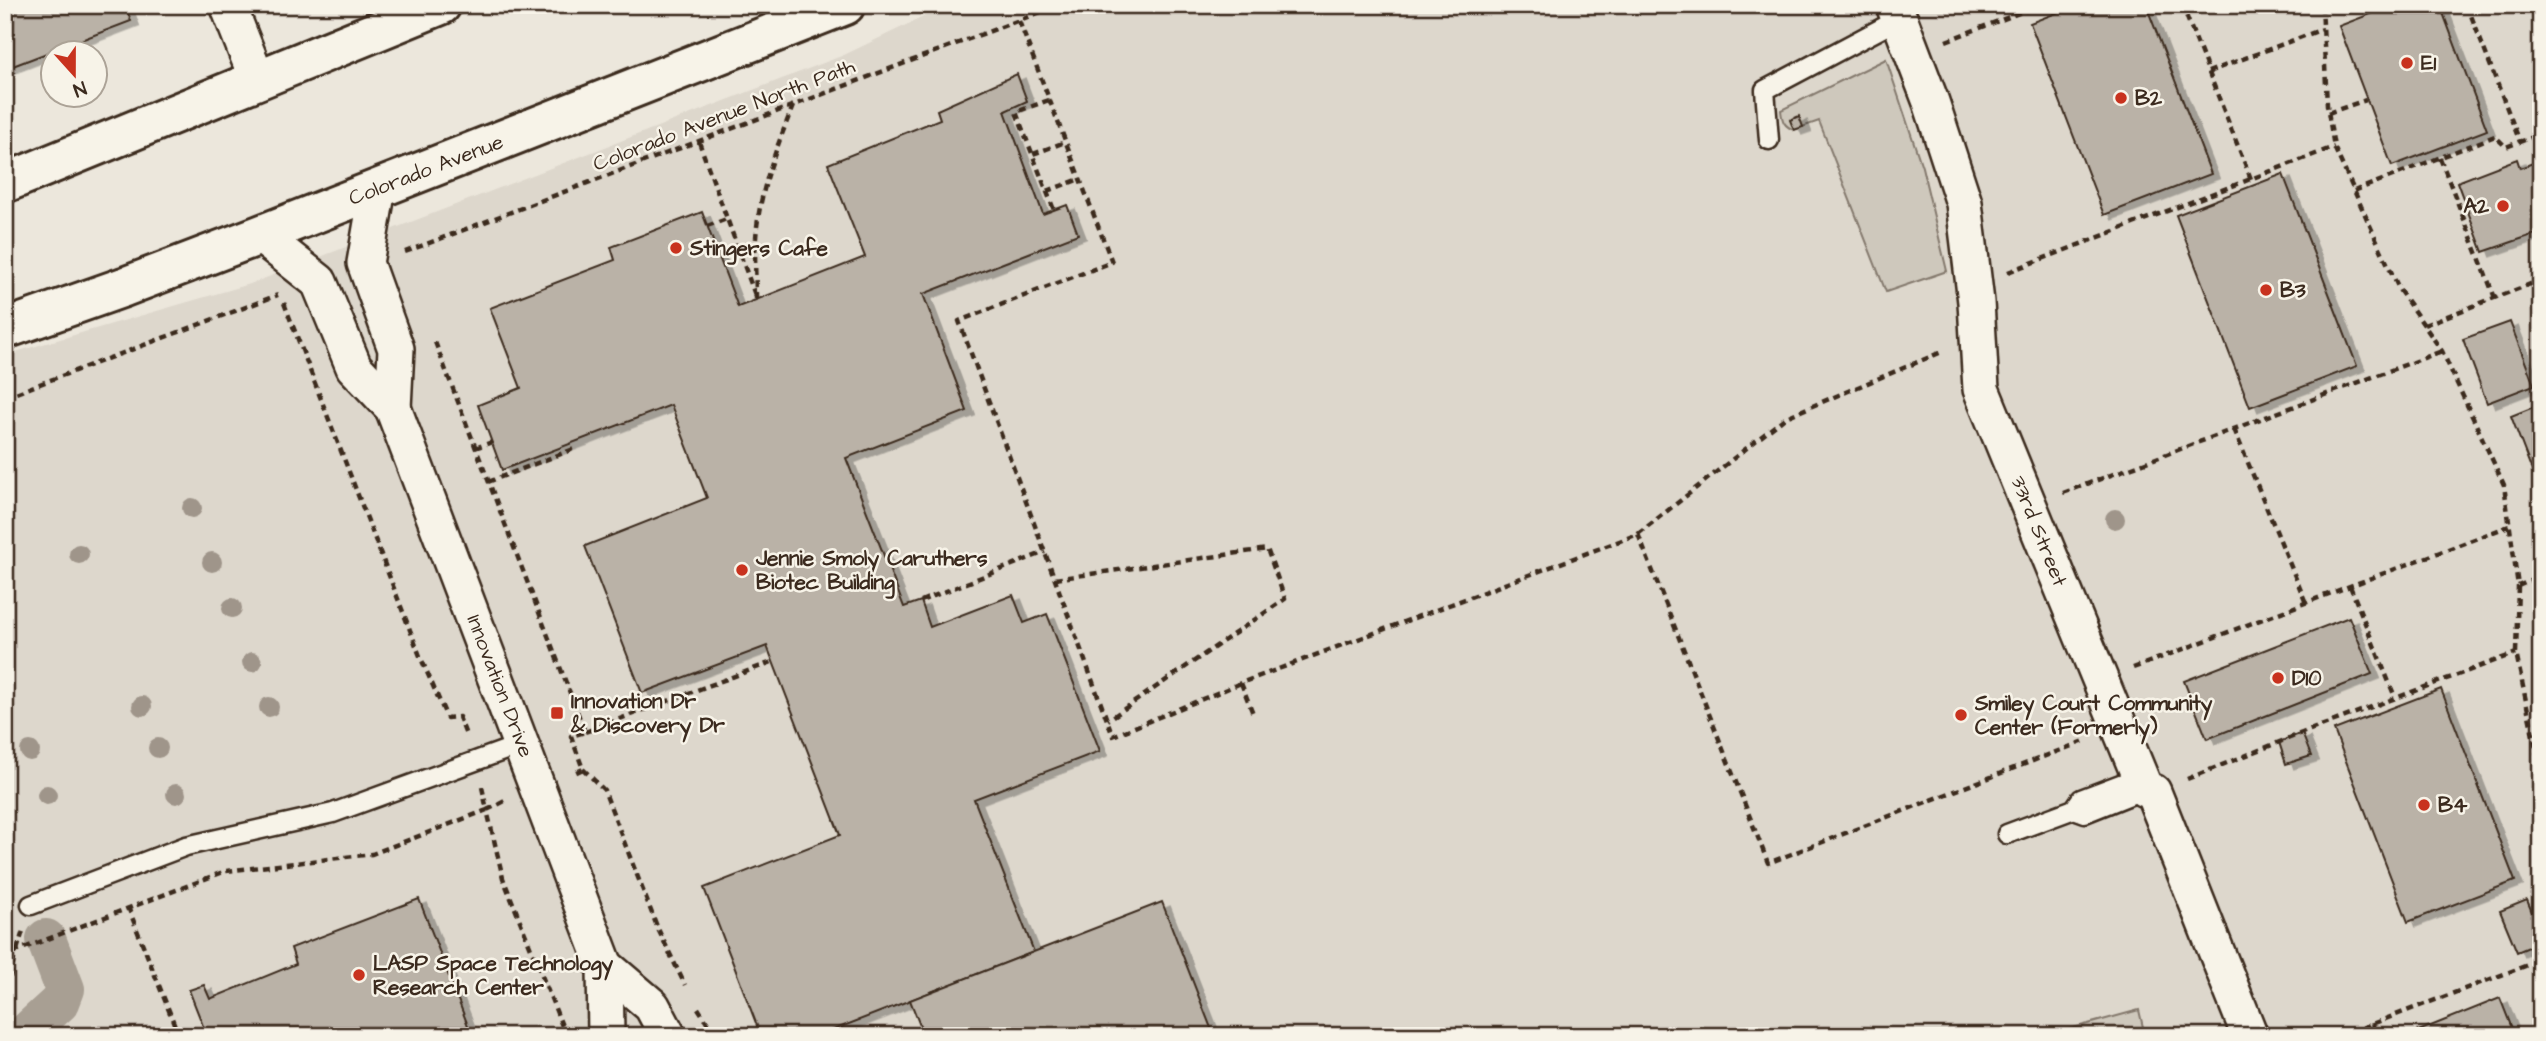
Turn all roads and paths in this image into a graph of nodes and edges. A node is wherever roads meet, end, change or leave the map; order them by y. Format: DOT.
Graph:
graph roads {
  1 [pos="228,5"];
  2 [pos="441,5"];
  3 [pos="845,5"];
  4 [pos="1059,5"];
  5 [pos="2040,5"];
  6 [pos="2182,5"];
  7 [pos="2322,5"];
  8 [pos="2467,5"];
  9 [pos="1897,12"];
  10 [pos="1019,20"];
  11 [pos="2323,29"];
  12 [pos="1942,32"];
  13 [pos="1949,40"];
  14 [pos="1952,50"];
  15 [pos="1912,53"];
  16 [pos="2208,72"];
  17 [pos="258,81"];
  18 [pos="1049,100"];
  19 [pos="2366,100"];
  20 [pos="793,106"];
  21 [pos="2328,113"];
  22 [pos="2541,134"];
  23 [pos="1769,140"];
  24 [pos="699,142"];
  25 [pos="1065,142"];
  26 [pos="2520,142"];
  27 [pos="2334,147"];
  28 [pos="1032,154"];
  29 [pos="2440,158"];
  30 [pos="1080,179"];
  31 [pos="2250,179"];
  32 [pos="5,183"];
  33 [pos="379,188"];
  34 [pos="1047,191"];
  35 [pos="2354,191"];
  36 [pos="1054,210"];
  37 [pos="727,219"];
  38 [pos="707,226"];
  39 [pos="260,235"];
  40 [pos="400,253"];
  41 [pos="2001,275"];
  42 [pos="2541,281"];
  43 [pos="2495,298"];
  44 [pos="2424,325"];
  45 [pos="5,329"];
  46 [pos="430,331"];
  47 [pos="1978,337"];
  48 [pos="2442,351"];
  49 [pos="5,397"];
  50 [pos="393,408"];
  51 [pos="2234,429"];
  52 [pos="492,442"];
  53 [pos="569,444"];
  54 [pos="475,448"];
  55 [pos="488,482"];
  56 [pos="2029,506"];
  57 [pos="2509,526"];
  58 [pos="1638,534"];
  59 [pos="1045,552"];
  60 [pos="2541,576"];
  61 [pos="1055,579"];
  62 [pos="2350,586"];
  63 [pos="2518,586"];
  64 [pos="920,601"];
  65 [pos="2306,603"];
  66 [pos="2516,653"];
  67 [pos="772,662"];
  68 [pos="2099,676"];
  69 [pos="1241,683"];
  70 [pos="2395,697"];
  71 [pos="1254,716"];
  72 [pos="1108,720"];
  73 [pos="2120,727"];
  74 [pos="585,732"];
  75 [pos="522,744"];
  76 [pos="477,761"];
  77 [pos="583,769"];
  78 [pos="2541,773"];
  79 [pos="2146,786"];
  80 [pos="538,787"];
  81 [pos="487,810"];
  82 [pos="2007,834"];
  83 [pos="31,905"];
  84 [pos="128,907"];
  85 [pos="2541,960"];
  86 [pos="606,966"];
  87 [pos="5,986"];
  88 [pos="686,987"];
  89 [pos="692,998"];
  90 [pos="2372,1023"];
  91 [pos="179,1036"];
  92 [pos="566,1036"];
  93 [pos="606,1036"];
  94 [pos="668,1036"];
  95 [pos="716,1036"];
  96 [pos="2250,1036"];
  97 [pos="2340,1036"];
  98 [pos="2376,1036"];
  1 -- 17 [label="street"];
  2 -- 17 [label="main road"];
  3 -- 33 [label="main road, Colorado Avenue"];
  4 -- 10 [label="path, Colorado Avenue North Path"];
  5 -- 13 [label="path"];
  6 -- 16 [label="path"];
  7 -- 11 [label="path"];
  8 -- 26 [label="path"];
  9 -- 15 [label="street, 33rd Street"];
  9 -- 23 [label="lane"];
  10 -- 18 [label="path"];
  10 -- 20 [label="path, Colorado Avenue North Path"];
  11 -- 16 [label="path"];
  11 -- 21 [label="path"];
  12 -- 13 [label="path"];
  13 -- 14 [label="path"];
  13 -- 15 [label="path"];
  15 -- 47 [label="street, 33rd Street"];
  16 -- 31 [label="path"];
  17 -- 32 [label="main road"];
  18 -- 25 [label="path"];
  18 -- 28 [label="path"];
  19 -- 21 [label="path"];
  20 -- 24 [label="path, Colorado Avenue North Path"];
  20 -- 37 [label="path"];
  21 -- 27 [label="path"];
  22 -- 26 [label="path"];
  24 -- 37 [label="path"];
  24 -- 40 [label="path, Colorado Avenue North Path"];
  25 -- 28 [label="path"];
  25 -- 30 [label="path"];
  26 -- 29 [label="path"];
  27 -- 31 [label="path"];
  27 -- 35 [label="path"];
  28 -- 34 [label="path"];
  29 -- 35 [label="path"];
  29 -- 43 [label="path"];
  30 -- 34 [label="path"];
  30 -- 59 [label="path"];
  31 -- 41 [label="path"];
  33 -- 39 [label="main road, Colorado Avenue"];
  33 -- 50 [label="street, Innovation Drive"];
  34 -- 36 [label="path"];
  35 -- 44 [label="path"];
  37 -- 38 [label="path"];
  39 -- 45 [label="main road, Colorado Avenue"];
  39 -- 50 [label="street, Innovation Drive"];
  42 -- 43 [label="path"];
  43 -- 44 [label="path"];
  44 -- 48 [label="path"];
  46 -- 54 [label="path"];
  47 -- 56 [label="street, 33rd Street"];
  47 -- 58 [label="path"];
  48 -- 51 [label="path"];
  48 -- 57 [label="path"];
  49 -- 76 [label="path"];
  50 -- 75 [label="street, Innovation Drive"];
  51 -- 56 [label="path"];
  51 -- 65 [label="path"];
  52 -- 54 [label="path"];
  53 -- 55 [label="path"];
  54 -- 55 [label="path"];
  55 -- 74 [label="path"];
  56 -- 68 [label="street, 33rd Street"];
  57 -- 62 [label="path"];
  57 -- 63 [label="path"];
  58 -- 69 [label="path"];
  58 -- 73 [label="path"];
  59 -- 61 [label="path"];
  59 -- 64 [label="path"];
  60 -- 63 [label="path"];
  61 -- 72 [label="path"];
  61 -- 72 [label="path"];
  62 -- 65 [label="path"];
  62 -- 70 [label="path"];
  63 -- 66 [label="path"];
  65 -- 68 [label="path"];
  66 -- 70 [label="path"];
  66 -- 78 [label="path"];
  67 -- 74 [label="path"];
  68 -- 73 [label="street, 33rd Street"];
  69 -- 71 [label="path"];
  69 -- 72 [label="path"];
  70 -- 79 [label="path"];
  73 -- 79 [label="street, 33rd Street"];
  74 -- 77 [label="path"];
  75 -- 76 [label="lane"];
  75 -- 80 [label="street, Innovation Drive"];
  76 -- 81 [label="path"];
  76 -- 83 [label="lane"];
  77 -- 80 [label="path"];
  77 -- 88 [label="path"];
  79 -- 82 [label="lane"];
  79 -- 96 [label="street, 33rd Street"];
  80 -- 81 [label="path"];
  80 -- 86 [label="street, Innovation Drive"];
  81 -- 84 [label="path"];
  81 -- 92 [label="path"];
  84 -- 87 [label="path"];
  84 -- 91 [label="path"];
  85 -- 90 [label="path"];
  86 -- 93 [label="street, Innovation Drive"];
  86 -- 94 [label="street, Innovation Drive"];
  89 -- 95 [label="path"];
  90 -- 97 [label="path"];
  90 -- 98 [label="path"];
}
